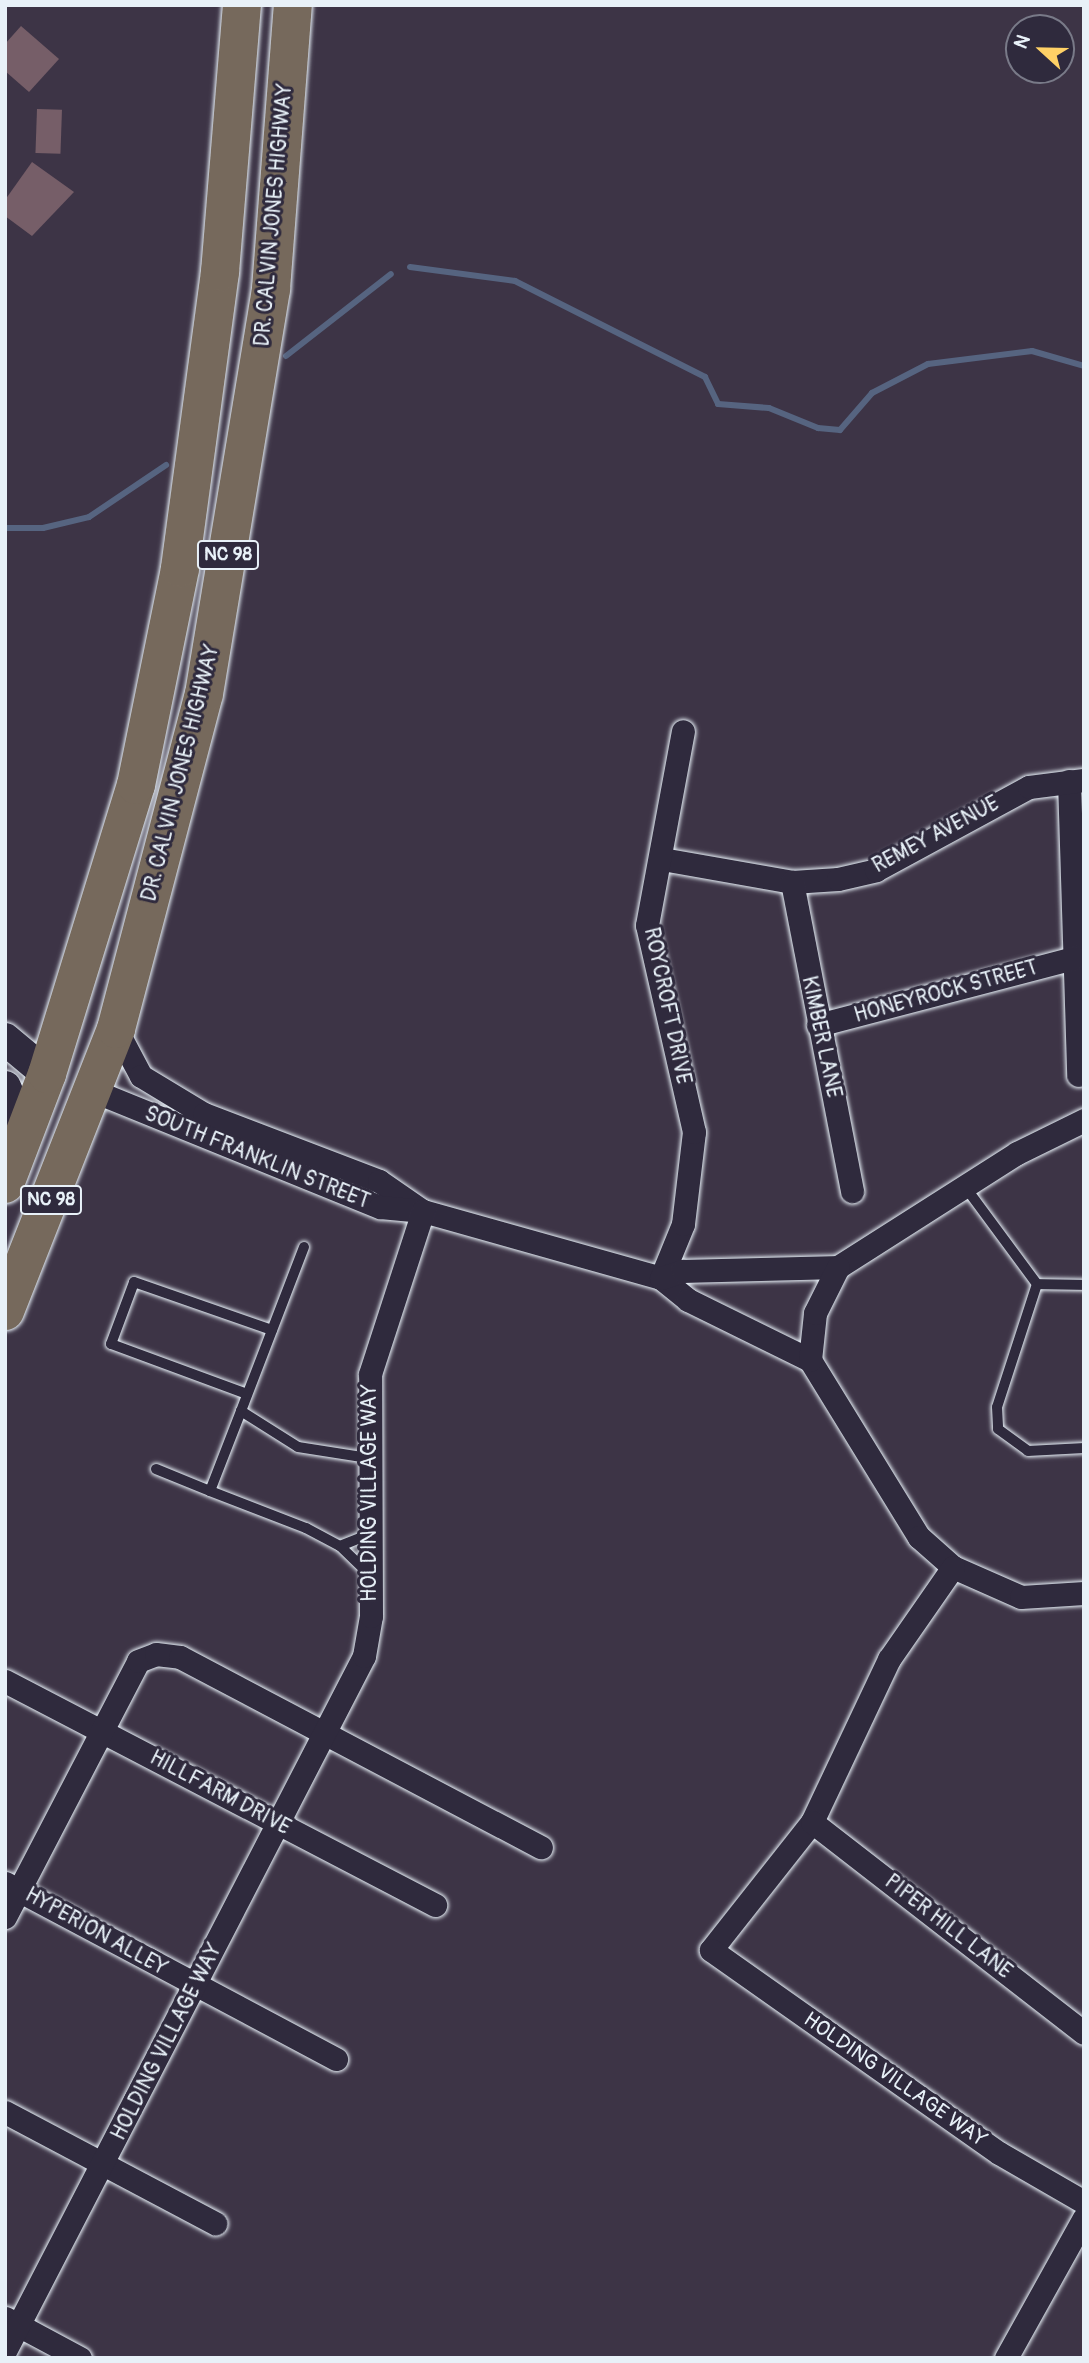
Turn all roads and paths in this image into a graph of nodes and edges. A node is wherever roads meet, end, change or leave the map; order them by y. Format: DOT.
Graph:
graph roads {
  1 [pos="242,5"];
  2 [pos="293,5"];
  3 [pos="228,174"];
  4 [pos="243,464"];
  5 [pos="684,731"];
  6 [pos="1076,781"];
  7 [pos="126,818"];
  8 [pos="662,859"];
  9 [pos="792,882"];
  10 [pos="1074,958"];
  11 [pos="818,1025"];
  12 [pos="116,1029"];
  13 [pos="5,1039"];
  14 [pos="47,1074"];
  15 [pos="1078,1075"];
  16 [pos="5,1087"];
  17 [pos="94,1091"];
  18 [pos="1084,1120"];
  19 [pos="25,1132"];
  20 [pos="5,1184"];
  21 [pos="966,1188"];
  22 [pos="852,1191"];
  23 [pos="423,1212"];
  24 [pos="304,1247"];
  25 [pos="5,1254"];
  26 [pos="838,1267"];
  27 [pos="661,1278"];
  28 [pos="1037,1284"];
  29 [pos="1084,1285"];
  30 [pos="6,1308"];
  31 [pos="272,1330"];
  32 [pos="810,1360"];
  33 [pos="247,1394"];
  34 [pos="241,1411"];
  35 [pos="1084,1448"];
  36 [pos="369,1458"];
  37 [pos="156,1469"];
  38 [pos="210,1491"];
  39 [pos="370,1533"];
  40 [pos="340,1546"];
  41 [pos="953,1567"];
  42 [pos="370,1575"];
  43 [pos="1084,1593"];
  44 [pos="5,1681"];
  45 [pos="101,1731"];
  46 [pos="329,1733"];
  47 [pos="812,1822"];
  48 [pos="281,1825"];
  49 [pos="541,1847"];
  50 [pos="12,1887"];
  51 [pos="435,1905"];
  52 [pos="5,1917"];
  53 [pos="195,1986"];
  54 [pos="1084,2033"];
  55 [pos="336,2059"];
  56 [pos="5,2112"];
  57 [pos="105,2164"];
  58 [pos="1084,2202"];
  59 [pos="1084,2218"];
  60 [pos="215,2223"];
  61 [pos="12,2321"];
  62 [pos="5,2351"];
  63 [pos="80,2358"];
  64 [pos="1006,2358"];
  1 -- 3 [label="highway, DR. CALVIN JONES HIGHWAY / NC 98"];
  2 -- 4 [label="highway, DR. CALVIN JONES HIGHWAY / NC 98"];
  3 -- 4 [label="highway"];
  3 -- 7 [label="highway, DR. CALVIN JONES HIGHWAY / NC 98"];
  4 -- 12 [label="highway, DR. CALVIN JONES HIGHWAY / NC 98"];
  5 -- 8 [label="street, ROYCROFT DRIVE"];
  6 -- 9 [label="street, REMEY AVENUE"];
  6 -- 10 [label="street"];
  7 -- 14 [label="highway, DR. CALVIN JONES HIGHWAY / NC 98"];
  7 -- 17 [label="highway"];
  8 -- 9 [label="street, REMEY AVENUE"];
  8 -- 27 [label="street, ROYCROFT DRIVE"];
  9 -- 11 [label="street, KIMBER LANE"];
  10 -- 11 [label="street, HONEYROCK STREET"];
  10 -- 15 [label="street"];
  11 -- 22 [label="street, KIMBER LANE"];
  12 -- 17 [label="highway, DR. CALVIN JONES HIGHWAY / NC 98"];
  12 -- 23 [label="street, SOUTH FRANKLIN STREET"];
  13 -- 14 [label="street"];
  14 -- 19 [label="highway, DR. CALVIN JONES HIGHWAY / NC 98"];
  14 -- 25 [label="highway"];
  16 -- 19 [label="street"];
  17 -- 23 [label="street, SOUTH FRANKLIN STREET"];
  17 -- 30 [label="highway, DR. CALVIN JONES HIGHWAY / NC 98"];
  18 -- 21 [label="street"];
  19 -- 20 [label="highway, DR. CALVIN JONES HIGHWAY / NC 98"];
  21 -- 26 [label="street"];
  21 -- 28 [label="lane"];
  23 -- 27 [label="street, SOUTH FRANKLIN STREET"];
  23 -- 36 [label="street, HOLDING VILLAGE WAY"];
  24 -- 31 [label="lane"];
  26 -- 27 [label="street, SOUTH FRANKLIN STREET"];
  26 -- 32 [label="street"];
  27 -- 32 [label="street, SOUTH FRANKLIN STREET"];
  28 -- 29 [label="lane"];
  28 -- 35 [label="lane"];
  31 -- 33 [label="lane"];
  31 -- 33 [label="lane"];
  32 -- 41 [label="street"];
  33 -- 34 [label="lane"];
  34 -- 36 [label="lane"];
  34 -- 38 [label="lane"];
  36 -- 39 [label="street, HOLDING VILLAGE WAY"];
  37 -- 38 [label="lane"];
  38 -- 40 [label="lane"];
  39 -- 40 [label="lane"];
  39 -- 42 [label="street, HOLDING VILLAGE WAY"];
  40 -- 42 [label="lane"];
  41 -- 43 [label="street"];
  41 -- 47 [label="street"];
  42 -- 46 [label="street, HOLDING VILLAGE WAY"];
  44 -- 45 [label="street, HILLFARM DRIVE"];
  45 -- 46 [label="street"];
  45 -- 48 [label="street, HILLFARM DRIVE"];
  45 -- 50 [label="street"];
  46 -- 48 [label="street, HOLDING VILLAGE WAY"];
  46 -- 49 [label="street"];
  47 -- 54 [label="street, PIPER HILL LANE"];
  47 -- 58 [label="street, HOLDING VILLAGE WAY"];
  48 -- 51 [label="street, HILLFARM DRIVE"];
  48 -- 53 [label="street, HOLDING VILLAGE WAY"];
  50 -- 52 [label="street"];
  50 -- 53 [label="street, HYPERION ALLEY"];
  53 -- 55 [label="street, HYPERION ALLEY"];
  53 -- 57 [label="street, HOLDING VILLAGE WAY"];
  56 -- 57 [label="street"];
  57 -- 60 [label="street"];
  57 -- 61 [label="street, HOLDING VILLAGE WAY"];
  59 -- 64 [label="street"];
  61 -- 62 [label="street, HOLDING VILLAGE WAY"];
  61 -- 63 [label="street"];
}
